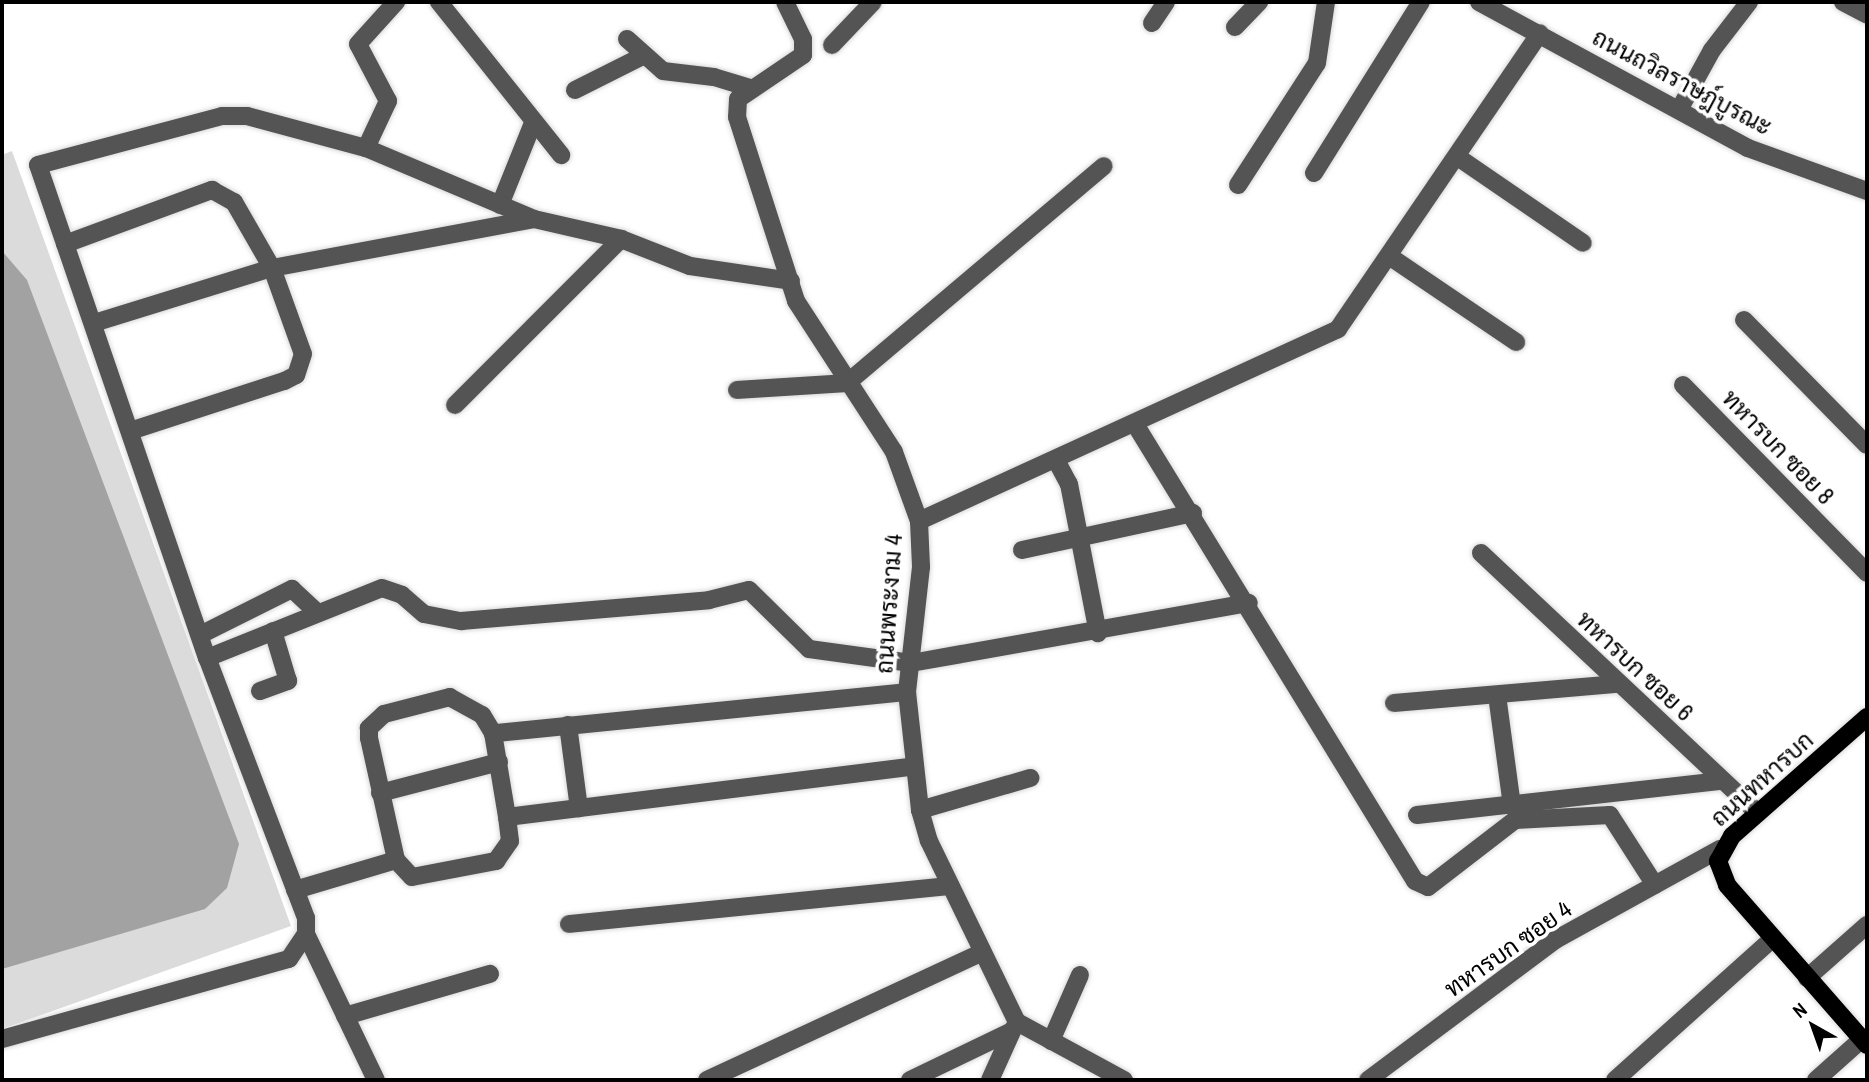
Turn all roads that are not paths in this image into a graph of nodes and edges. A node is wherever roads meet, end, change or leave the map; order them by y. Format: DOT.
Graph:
graph roads {
  1 [pos="396,2"];
  2 [pos="439,2"];
  3 [pos="785,2"];
  4 [pos="873,2"];
  5 [pos="1166,2"];
  6 [pos="1259,2"];
  7 [pos="1326,2"];
  8 [pos="1421,2"];
  9 [pos="1479,2"];
  10 [pos="1749,2"];
  11 [pos="1843,2"];
  12 [pos="1867,15"];
  13 [pos="1152,23"];
  14 [pos="1235,27"];
  15 [pos="1540,33"];
  16 [pos="628,39"];
  17 [pos="832,45"];
  18 [pos="645,55"];
  19 [pos="751,88"];
  20 [pos="575,90"];
  21 [pos="1679,110"];
  22 [pos="533,123"];
  23 [pos="366,148"];
  24 [pos="562,155"];
  25 [pos="1459,159"];
  26 [pos="1104,166"];
  27 [pos="1314,173"];
  28 [pos="1238,185"];
  29 [pos="1867,191"];
  30 [pos="500,205"];
  31 [pos="534,219"];
  32 [pos="621,239"];
  33 [pos="1583,243"];
  34 [pos="65,244"];
  35 [pos="1392,258"];
  36 [pos="272,268"];
  37 [pos="791,281"];
  38 [pos="1744,320"];
  39 [pos="94,323"];
  40 [pos="1516,342"];
  41 [pos="848,383"];
  42 [pos="1683,385"];
  43 [pos="737,390"];
  44 [pos="455,405"];
  45 [pos="1135,424"];
  46 [pos="132,430"];
  47 [pos="1867,445"];
  48 [pos="1056,460"];
  49 [pos="1193,513"];
  50 [pos="919,522"];
  51 [pos="1080,537"];
  52 [pos="1022,550"];
  53 [pos="1481,554"];
  54 [pos="1867,573"];
  55 [pos="1250,603"];
  56 [pos="318,613"];
  57 [pos="273,631"];
  58 [pos="1098,633"];
  59 [pos="200,635"];
  60 [pos="207,658"];
  61 [pos="911,663"];
  62 [pos="1617,684"];
  63 [pos="260,691"];
  64 [pos="906,692"];
  65 [pos="1497,695"];
  66 [pos="1394,704"];
  67 [pos="1867,718"];
  68 [pos="568,725"];
  69 [pos="493,733"];
  70 [pos="499,762"];
  71 [pos="915,766"];
  72 [pos="1030,778"];
  73 [pos="1721,780"];
  74 [pos="380,793"];
  75 [pos="1512,806"];
  76 [pos="579,808"];
  77 [pos="920,810"];
  78 [pos="1758,813"];
  79 [pos="1417,816"];
  80 [pos="506,817"];
  81 [pos="1720,849"];
  82 [pos="396,860"];
  83 [pos="1656,885"];
  84 [pos="950,886"];
  85 [pos="295,890"];
  86 [pos="569,924"];
  87 [pos="1867,925"];
  88 [pos="306,934"];
  89 [pos="1772,939"];
  90 [pos="981,953"];
  91 [pos="490,974"];
  92 [pos="1080,975"];
  93 [pos="1807,978"];
  94 [pos="345,1016"];
  95 [pos="1014,1027"];
  96 [pos="2,1039"];
  97 [pos="1051,1041"];
  98 [pos="1864,1042"];
  99 [pos="376,1080"];
  100 [pos="708,1080"];
  101 [pos="910,1080"];
  102 [pos="990,1080"];
  103 [pos="1124,1080"];
  104 [pos="1368,1080"];
  105 [pos="1615,1080"];
  106 [pos="1816,1080"];
  1 -- 23 [label="street"];
  2 -- 22 [label="street"];
  3 -- 19 [label="street"];
  4 -- 17 [label="street"];
  5 -- 13 [label="street"];
  6 -- 14 [label="street"];
  7 -- 28 [label="street"];
  8 -- 27 [label="street"];
  9 -- 15 [label="street, ถนนถวิลราษฎ์บูรณะ"];
  10 -- 21 [label="street"];
  11 -- 12 [label="street"];
  15 -- 21 [label="street, ถนนถวิลราษฎ์บูรณะ"];
  15 -- 25 [label="street"];
  16 -- 18 [label="street"];
  18 -- 19 [label="street"];
  18 -- 20 [label="street"];
  19 -- 37 [label="street, ถนนพระงาม 4"];
  21 -- 29 [label="street, ถนนถวิลราษฎ์บูรณะ"];
  22 -- 24 [label="street"];
  22 -- 30 [label="street"];
  23 -- 30 [label="street"];
  23 -- 34 [label="street"];
  25 -- 33 [label="street"];
  25 -- 35 [label="street"];
  26 -- 41 [label="street"];
  30 -- 31 [label="street"];
  31 -- 32 [label="street"];
  31 -- 36 [label="street"];
  32 -- 37 [label="street"];
  32 -- 44 [label="street"];
  34 -- 36 [label="street"];
  34 -- 39 [label="street"];
  35 -- 40 [label="street"];
  35 -- 45 [label="street"];
  36 -- 39 [label="street"];
  36 -- 46 [label="street"];
  37 -- 41 [label="street, ถนนพระงาม 4"];
  38 -- 47 [label="street"];
  39 -- 46 [label="street"];
  41 -- 43 [label="street"];
  41 -- 50 [label="street, ถนนพระงาม 4"];
  42 -- 54 [label="street, ทหารบก ซอย 8"];
  45 -- 48 [label="street"];
  45 -- 49 [label="street"];
  46 -- 59 [label="street"];
  48 -- 50 [label="street"];
  48 -- 51 [label="street"];
  49 -- 51 [label="street"];
  49 -- 55 [label="street"];
  50 -- 61 [label="street, ถนนพระงาม 4"];
  51 -- 52 [label="street"];
  51 -- 58 [label="street"];
  53 -- 62 [label="street, ทหารบก ซอย 6"];
  55 -- 58 [label="street"];
  55 -- 83 [label="street"];
  56 -- 57 [label="street"];
  56 -- 59 [label="street"];
  56 -- 61 [label="street"];
  57 -- 60 [label="street"];
  57 -- 63 [label="street"];
  58 -- 61 [label="street"];
  59 -- 60 [label="street"];
  60 -- 85 [label="street"];
  61 -- 64 [label="street, ถนนพระงาม 4"];
  62 -- 65 [label="street"];
  62 -- 73 [label="street, ทหารบก ซอย 6"];
  64 -- 68 [label="street"];
  64 -- 71 [label="street, ถนนพระงาม 4"];
  65 -- 66 [label="street"];
  65 -- 75 [label="street"];
  67 -- 78 [label="main road, ถนนทหารบก"];
  68 -- 69 [label="street"];
  68 -- 76 [label="street"];
  69 -- 70 [label="street"];
  69 -- 74 [label="street"];
  70 -- 74 [label="street"];
  70 -- 80 [label="street"];
  71 -- 76 [label="street"];
  71 -- 77 [label="street, ถนนพระงาม 4"];
  72 -- 77 [label="street"];
  73 -- 75 [label="street"];
  73 -- 78 [label="street, ทหารบก ซอย 6"];
  74 -- 82 [label="street"];
  75 -- 79 [label="street"];
  76 -- 80 [label="street"];
  77 -- 84 [label="street, ถนนพระงาม 4"];
  78 -- 81 [label="main road, ถนนทหารบก"];
  80 -- 82 [label="street"];
  81 -- 83 [label="street, ทหารบก ซอย 4"];
  81 -- 89 [label="main road, ถนนทหารบก"];
  82 -- 85 [label="street"];
  83 -- 104 [label="street, ทหารบก ซอย 4"];
  84 -- 86 [label="street"];
  84 -- 90 [label="street, ถนนพระงาม 4"];
  85 -- 88 [label="street"];
  87 -- 93 [label="street"];
  88 -- 94 [label="street"];
  88 -- 96 [label="street"];
  89 -- 93 [label="main road, ถนนทหารบก"];
  89 -- 105 [label="street"];
  90 -- 95 [label="street, ถนนพระงาม 4"];
  90 -- 100 [label="street"];
  91 -- 94 [label="street"];
  92 -- 97 [label="street"];
  93 -- 98 [label="main road, ถนนทหารบก"];
  94 -- 99 [label="street"];
  95 -- 97 [label="street"];
  95 -- 101 [label="street"];
  95 -- 102 [label="street"];
  97 -- 103 [label="street"];
  98 -- 106 [label="street"];
}
